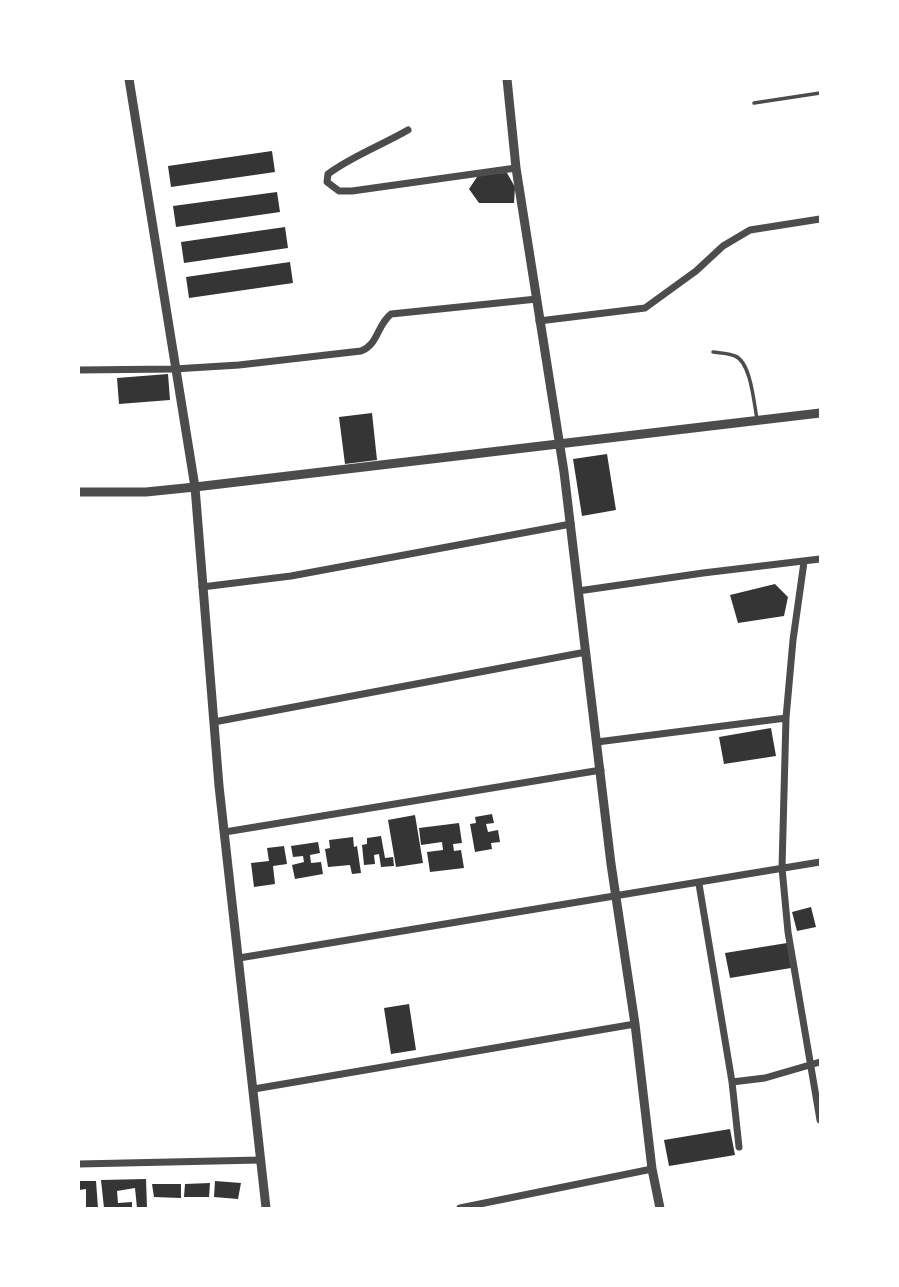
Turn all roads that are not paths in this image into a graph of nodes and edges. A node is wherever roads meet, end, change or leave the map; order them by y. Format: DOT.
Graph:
graph roads {
  1 [pos="129,79"];
  2 [pos="507,79"];
  3 [pos="820,93"];
  4 [pos="754,103"];
  5 [pos="408,130"];
  6 [pos="516,168"];
  7 [pos="820,219"];
  8 [pos="537,299"];
  9 [pos="539,321"];
  10 [pos="713,352"];
  11 [pos="174,369"];
  12 [pos="79,370"];
  13 [pos="820,413"];
  14 [pos="757,420"];
  15 [pos="560,443"];
  16 [pos="195,487"];
  17 [pos="79,492"];
  18 [pos="571,524"];
  19 [pos="820,559"];
  20 [pos="804,562"];
  21 [pos="202,587"];
  22 [pos="578,591"];
  23 [pos="586,652"];
  24 [pos="786,718"];
  25 [pos="214,722"];
  26 [pos="597,742"];
  27 [pos="601,770"];
  28 [pos="225,832"];
  29 [pos="820,862"];
  30 [pos="782,868"];
  31 [pos="699,884"];
  32 [pos="617,895"];
  33 [pos="239,958"];
  34 [pos="635,1024"];
  35 [pos="820,1062"];
  36 [pos="810,1065"];
  37 [pos="732,1082"];
  38 [pos="254,1090"];
  39 [pos="820,1120"];
  40 [pos="740,1147"];
  41 [pos="261,1160"];
  42 [pos="79,1164"];
  43 [pos="652,1169"];
  44 [pos="265,1208"];
  45 [pos="460,1208"];
  46 [pos="660,1208"];
  1 -- 11 [label="street"];
  2 -- 6 [label="street"];
  3 -- 4 [label="lane"];
  5 -- 6 [label="street"];
  6 -- 8 [label="street"];
  7 -- 9 [label="street"];
  8 -- 9 [label="street"];
  8 -- 11 [label="street"];
  9 -- 15 [label="street"];
  10 -- 14 [label="lane"];
  11 -- 12 [label="street"];
  11 -- 16 [label="street"];
  13 -- 14 [label="street"];
  14 -- 15 [label="street"];
  15 -- 16 [label="street"];
  15 -- 18 [label="street"];
  16 -- 17 [label="street"];
  16 -- 21 [label="street"];
  18 -- 21 [label="street"];
  18 -- 22 [label="street"];
  19 -- 20 [label="street"];
  20 -- 22 [label="street"];
  20 -- 24 [label="street"];
  21 -- 25 [label="street"];
  22 -- 23 [label="street"];
  23 -- 25 [label="street"];
  23 -- 26 [label="street"];
  24 -- 26 [label="street"];
  24 -- 30 [label="street"];
  25 -- 28 [label="street"];
  26 -- 27 [label="street"];
  27 -- 28 [label="street"];
  27 -- 32 [label="street"];
  28 -- 33 [label="street"];
  29 -- 30 [label="street"];
  30 -- 31 [label="street"];
  30 -- 36 [label="street"];
  31 -- 32 [label="street"];
  31 -- 37 [label="street"];
  32 -- 33 [label="street"];
  32 -- 34 [label="street"];
  33 -- 38 [label="street"];
  34 -- 38 [label="street"];
  34 -- 43 [label="street"];
  35 -- 36 [label="street"];
  36 -- 37 [label="street"];
  36 -- 39 [label="street"];
  37 -- 40 [label="street"];
  38 -- 41 [label="street"];
  41 -- 42 [label="street"];
  41 -- 44 [label="street"];
  43 -- 45 [label="street"];
  43 -- 46 [label="street"];
}
